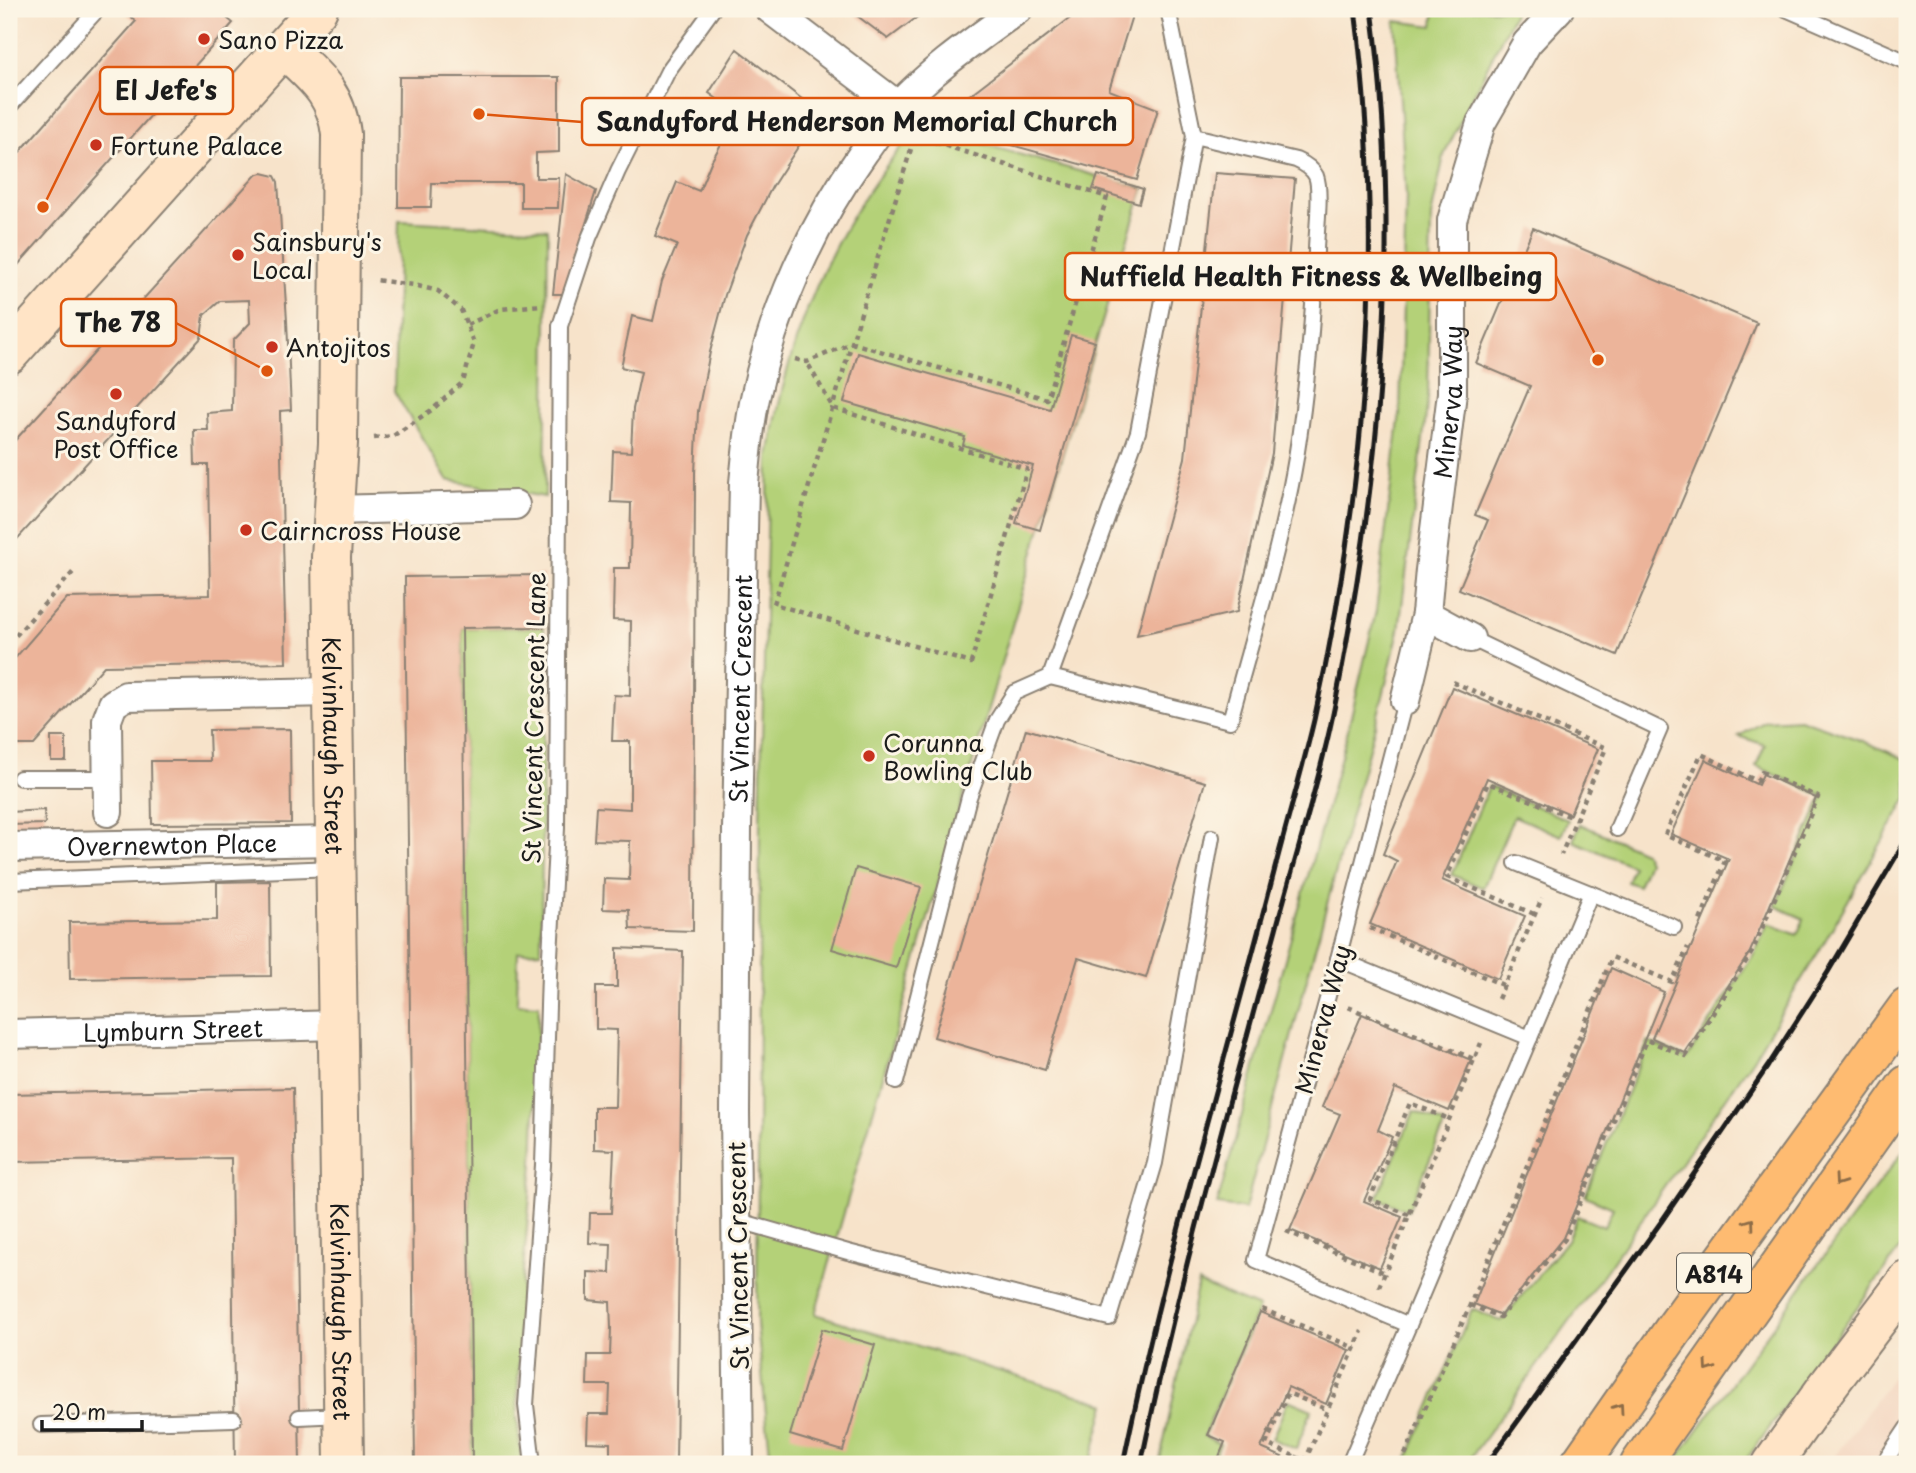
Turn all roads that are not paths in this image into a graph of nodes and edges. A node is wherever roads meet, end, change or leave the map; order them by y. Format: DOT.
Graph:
graph roads {
  1 [pos="98,9"];
  2 [pos="713,9"];
  3 [pos="770,9"];
  4 [pos="1018,9"];
  5 [pos="1168,9"];
  6 [pos="1559,9"];
  7 [pos="1786,9"];
  8 [pos="310,11"];
  9 [pos="284,48"];
  10 [pos="1907,62"];
  11 [pos="898,106"];
  12 [pos="9,107"];
  13 [pos="1194,136"];
  14 [pos="9,354"];
  15 [pos="515,505"];
  16 [pos="334,510"];
  17 [pos="1426,614"];
  18 [pos="1470,638"];
  19 [pos="1050,677"];
  20 [pos="333,692"];
  21 [pos="1405,701"];
  22 [pos="20,778"];
  23 [pos="108,778"];
  24 [pos="108,812"];
  25 [pos="1617,829"];
  26 [pos="1212,836"];
  27 [pos="9,847"];
  28 [pos="336,854"];
  29 [pos="1516,863"];
  30 [pos="10,881"];
  31 [pos="1591,893"];
  32 [pos="1674,927"];
  33 [pos="1338,959"];
  34 [pos="1907,989"];
  35 [pos="1907,1008"];
  36 [pos="338,1025"];
  37 [pos="9,1034"];
  38 [pos="1530,1038"];
  39 [pos="896,1082"];
  40 [pos="1852,1084"];
  41 [pos="1907,1085"];
  42 [pos="1907,1097"];
  43 [pos="1873,1132"];
  44 [pos="736,1220"];
  45 [pos="1907,1281"];
  46 [pos="1409,1325"];
  47 [pos="344,1415"];
  48 [pos="299,1417"];
  49 [pos="234,1419"];
  50 [pos="41,1425"];
  51 [pos="1907,1428"];
  52 [pos="344,1464"];
  53 [pos="533,1464"];
  54 [pos="739,1464"];
  55 [pos="1349,1464"];
  56 [pos="1580,1464"];
  57 [pos="1640,1464"];
  58 [pos="1772,1464"];
  59 [pos="1883,1464"];
  1 -- 12 [label="lane"];
  2 -- 53 [label="lane, St Vincent Crescent Lane"];
  3 -- 11 [label="street"];
  4 -- 11 [label="street, St Vincent Crescent"];
  5 -- 13 [label="lane"];
  6 -- 17 [label="street, Minerva Way"];
  7 -- 10 [label="lane"];
  8 -- 9 [label="street"];
  9 -- 14 [label="street"];
  9 -- 16 [label="street, Kelvinhaugh Street"];
  11 -- 44 [label="street, St Vincent Crescent"];
  13 -- 19 [label="lane"];
  13 -- 19 [label="lane"];
  15 -- 16 [label="street"];
  16 -- 20 [label="street, Kelvinhaugh Street"];
  17 -- 18 [label="street"];
  17 -- 21 [label="street, Minerva Way"];
  18 -- 25 [label="lane"];
  19 -- 39 [label="lane"];
  20 -- 23 [label="street"];
  20 -- 28 [label="street, Kelvinhaugh Street"];
  21 -- 33 [label="lane, Minerva Way"];
  22 -- 23 [label="lane"];
  23 -- 24 [label="street"];
  26 -- 44 [label="lane"];
  27 -- 28 [label="street, Overnewton Place"];
  28 -- 30 [label="lane"];
  28 -- 36 [label="street, Kelvinhaugh Street"];
  29 -- 31 [label="lane"];
  31 -- 32 [label="lane"];
  31 -- 38 [label="lane"];
  33 -- 38 [label="lane"];
  33 -- 46 [label="lane, Minerva Way"];
  34 -- 40 [label="main road"];
  35 -- 40 [label="main road, A814"];
  36 -- 37 [label="street, Lymburn Street"];
  36 -- 47 [label="street, Kelvinhaugh Street"];
  38 -- 46 [label="lane"];
  56 -- 40 [label="main road, A814, one-way"];
  41 -- 43 [label="main road, A814"];
  42 -- 43 [label="main road"];
  43 -- 57 [label="main road, A814, one-way"];
  44 -- 54 [label="street, St Vincent Crescent"];
  45 -- 58 [label="street"];
  46 -- 55 [label="lane"];
  47 -- 48 [label="lane"];
  47 -- 52 [label="street, Kelvinhaugh Street"];
  49 -- 50 [label="lane"];
  51 -- 59 [label="lane"];
}
